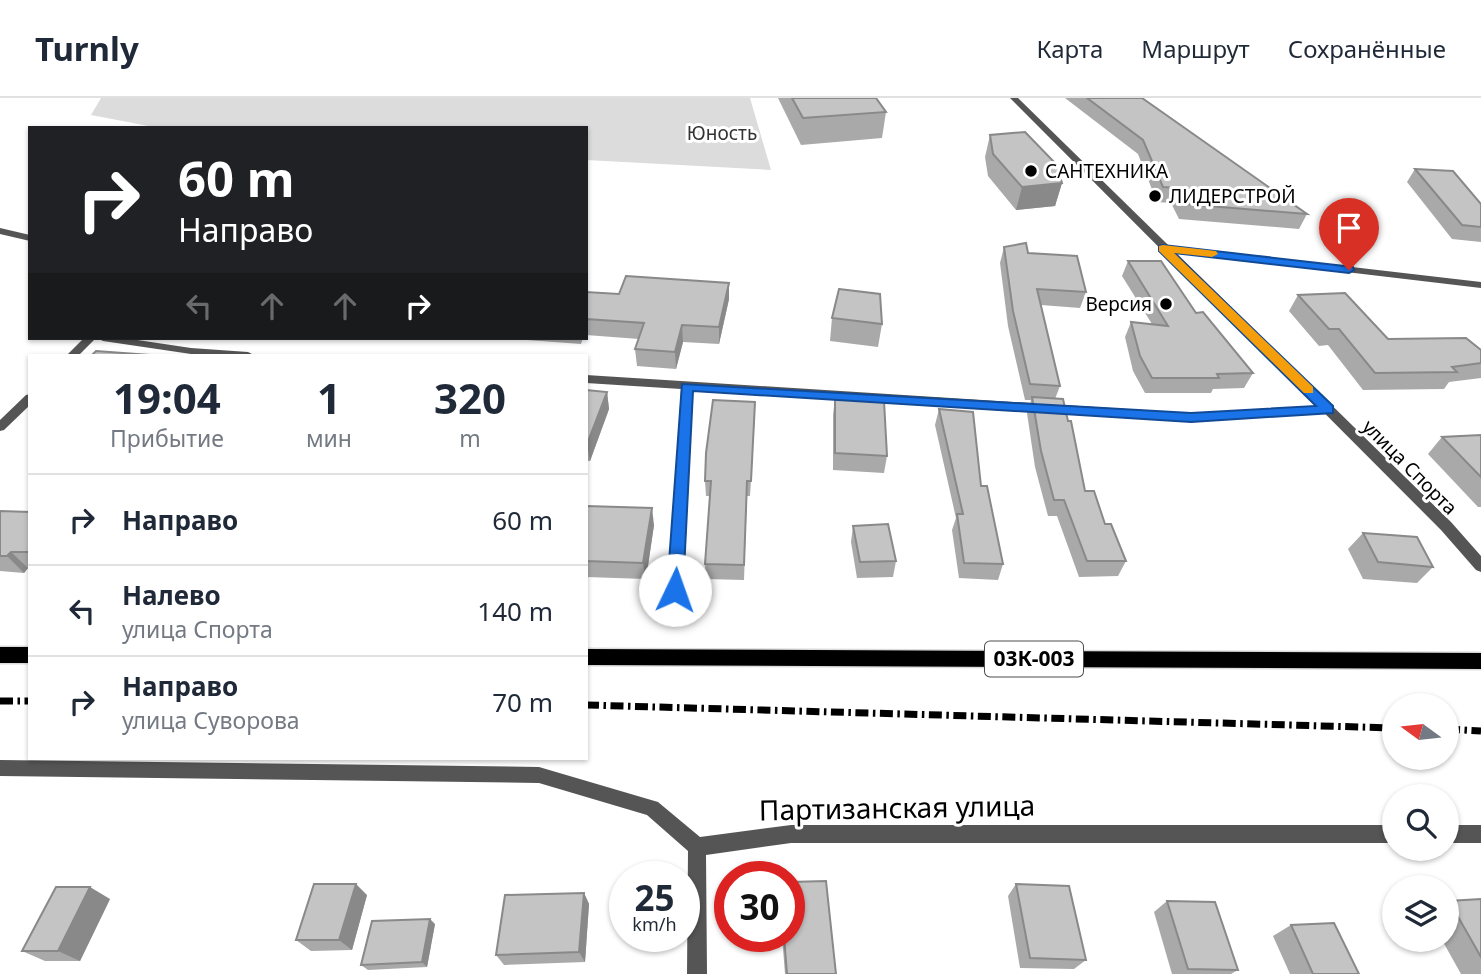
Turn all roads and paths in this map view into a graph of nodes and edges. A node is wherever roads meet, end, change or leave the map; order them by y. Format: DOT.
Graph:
graph roads {
  1 [pos="1014,98"];
  2 [pos="0,232"];
  3 [pos="28,238"];
  4 [pos="1163,248"];
  5 [pos="1481,285"];
  6 [pos="88,340"];
  7 [pos="117,340"];
  8 [pos="74,354"];
  9 [pos="234,354"];
  10 [pos="588,379"];
  11 [pos="687,387"];
  12 [pos="28,400"];
  13 [pos="1328,409"];
  14 [pos="0,427"];
  15 [pos="1481,566"];
  16 [pos="675,590"];
  17 [pos="0,654"];
  18 [pos="28,655"];
  19 [pos="588,657"];
  20 [pos="1481,661"];
  21 [pos="0,768"];
  22 [pos="1382,834"];
  23 [pos="1459,834"];
  24 [pos="1481,834"];
  25 [pos="697,847"];
  26 [pos="697,974"];
  1 -- 4 [label="street, улица Спорта"];
  2 -- 3 [label="street"];
  4 -- 5 [label="street"];
  4 -- 13 [label="street, улица Спорта"];
  6 -- 8 [label="street"];
  7 -- 9 [label="street"];
  10 -- 11 [label="street"];
  11 -- 13 [label="street"];
  11 -- 16 [label="street"];
  12 -- 14 [label="street"];
  13 -- 15 [label="street, улица Спорта"];
  17 -- 18 [label="main road"];
  19 -- 20 [label="main road, 03К-003"];
  21 -- 25 [label="street"];
  22 -- 25 [label="street, Партизанская улица"];
  23 -- 24 [label="street"];
  25 -- 26 [label="street"];
}
